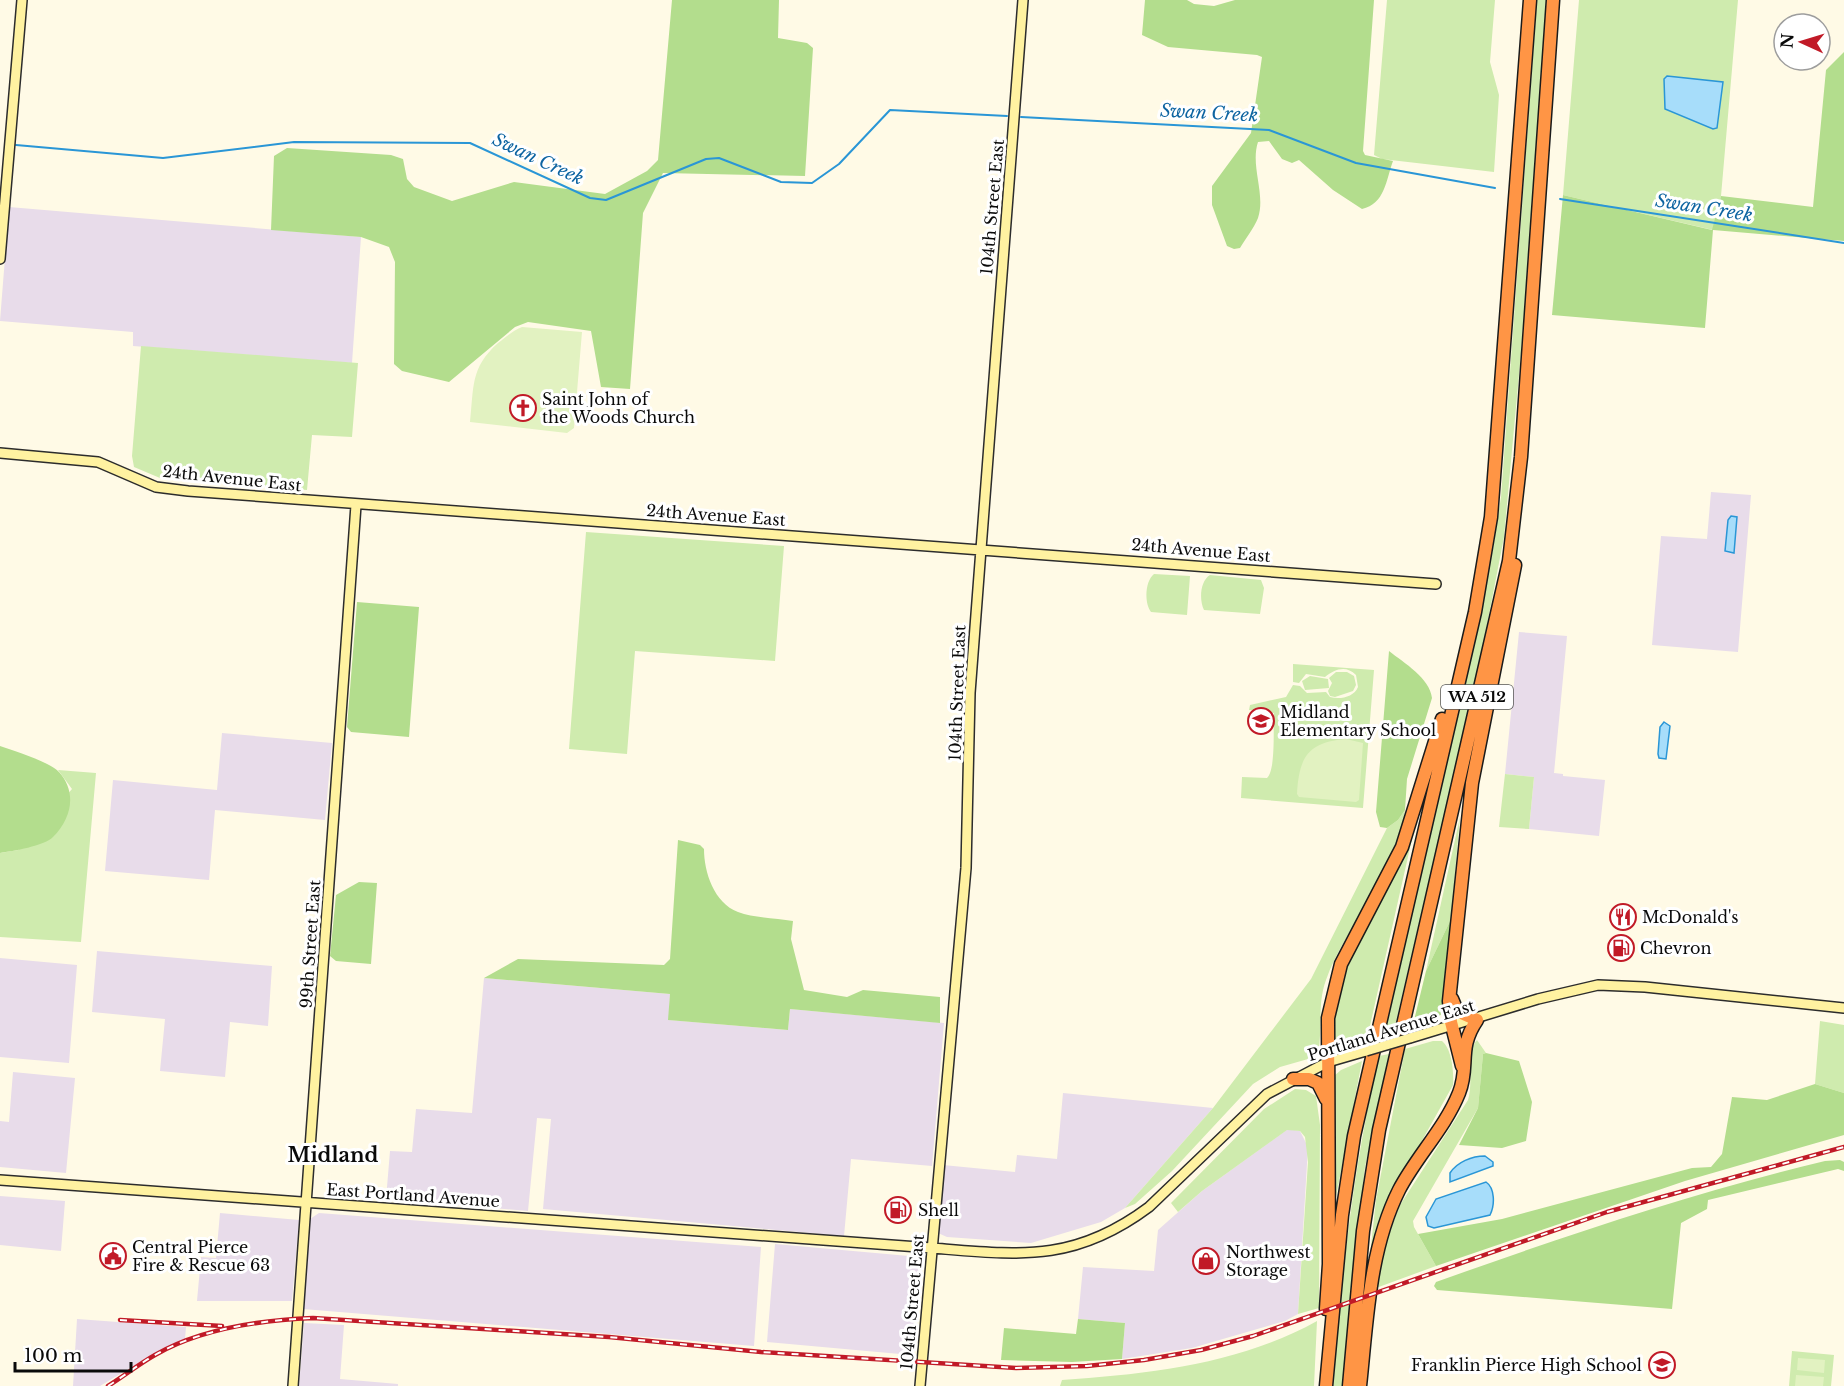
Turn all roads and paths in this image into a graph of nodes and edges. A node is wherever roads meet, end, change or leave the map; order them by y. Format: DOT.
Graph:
graph roads {
  1 [pos="22,0"];
  2 [pos="1023,0"];
  3 [pos="1530,0"];
  4 [pos="1553,0"];
  5 [pos="0,259"];
  6 [pos="0,453"];
  7 [pos="1518,498"];
  8 [pos="356,505"];
  9 [pos="981,549"];
  10 [pos="1436,584"];
  11 [pos="1475,612"];
  12 [pos="1450,981"];
  13 [pos="1844,1008"];
  14 [pos="1477,1020"];
  15 [pos="1452,1026"];
  16 [pos="1328,1062"];
  17 [pos="1462,1066"];
  18 [pos="1293,1079"];
  19 [pos="1328,1110"];
  20 [pos="0,1180"];
  21 [pos="306,1202"];
  22 [pos="824,1240"];
  23 [pos="932,1248"];
  24 [pos="293,1386"];
  25 [pos="920,1386"];
  26 [pos="1320,1386"];
  27 [pos="1326,1386"];
  28 [pos="1349,1386"];
  29 [pos="1360,1386"];
  1 -- 5 [label="street"];
  2 -- 9 [label="street, 104th Street East"];
  3 -- 11 [label="highway, WA 512"];
  4 -- 7 [label="highway, WA 512"];
  6 -- 8 [label="street, 24th Avenue East"];
  7 -- 12 [label="highway"];
  7 -- 28 [label="highway, WA 512"];
  8 -- 9 [label="street, 24th Avenue East"];
  8 -- 21 [label="street, 99th Street East"];
  9 -- 10 [label="street, 24th Avenue East"];
  9 -- 23 [label="street, 104th Street East"];
  11 -- 16 [label="highway"];
  11 -- 27 [label="highway, WA 512"];
  12 -- 14 [label="highway"];
  12 -- 15 [label="highway"];
  13 -- 14 [label="street, Portland Avenue East"];
  14 -- 15 [label="street, Portland Avenue East"];
  14 -- 17 [label="highway"];
  15 -- 16 [label="street, Portland Avenue East, bridge"];
  15 -- 17 [label="highway"];
  16 -- 18 [label="street, Portland Avenue East"];
  16 -- 19 [label="highway"];
  17 -- 29 [label="highway"];
  18 -- 19 [label="highway"];
  18 -- 23 [label="street, Portland Avenue East"];
  19 -- 26 [label="highway"];
  20 -- 21 [label="street, East Portland Avenue"];
  21 -- 22 [label="street, East Portland Avenue"];
  21 -- 24 [label="street, 99th Street East"];
  22 -- 23 [label="street, Portland Avenue East"];
  23 -- 25 [label="street, 104th Street East"];
}
